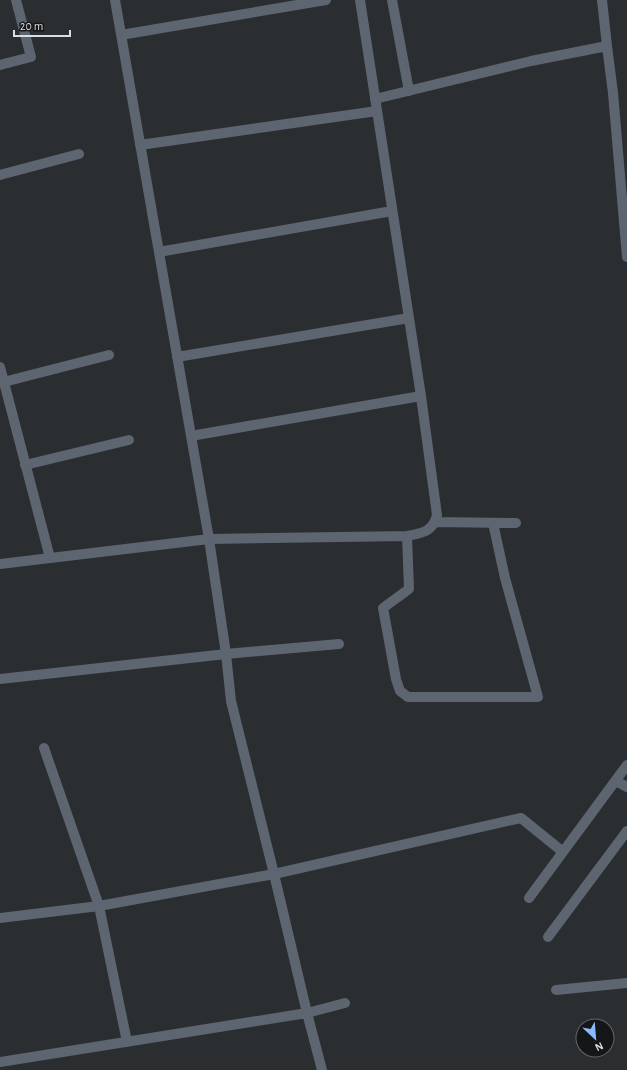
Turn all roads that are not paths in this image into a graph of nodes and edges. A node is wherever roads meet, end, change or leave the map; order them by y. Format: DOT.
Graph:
graph roads {
  1 [pos="16,0"];
  2 [pos="115,0"];
  3 [pos="326,0"];
  4 [pos="360,0"];
  5 [pos="392,0"];
  6 [pos="602,0"];
  7 [pos="121,35"];
  8 [pos="608,46"];
  9 [pos="0,65"];
  10 [pos="409,91"];
  11 [pos="376,99"];
  12 [pos="377,111"];
  13 [pos="140,145"];
  14 [pos="79,154"];
  15 [pos="0,175"];
  16 [pos="392,211"];
  17 [pos="159,252"];
  18 [pos="627,257"];
  19 [pos="409,318"];
  20 [pos="109,355"];
  21 [pos="177,357"];
  22 [pos="0,367"];
  23 [pos="2,382"];
  24 [pos="421,396"];
  25 [pos="191,436"];
  26 [pos="129,440"];
  27 [pos="25,465"];
  28 [pos="435,522"];
  29 [pos="493,523"];
  30 [pos="516,524"];
  31 [pos="407,536"];
  32 [pos="210,540"];
  33 [pos="50,558"];
  34 [pos="0,564"];
  35 [pos="339,644"];
  36 [pos="226,654"];
  37 [pos="0,679"];
  38 [pos="44,748"];
  39 [pos="627,765"];
  40 [pos="616,781"];
  41 [pos="627,787"];
  42 [pos="627,831"];
  43 [pos="563,852"];
  44 [pos="274,874"];
  45 [pos="529,898"];
  46 [pos="99,906"];
  47 [pos="0,918"];
  48 [pos="548,937"];
  49 [pos="627,984"];
  50 [pos="556,990"];
  51 [pos="345,1003"];
  52 [pos="306,1013"];
  53 [pos="127,1042"];
  54 [pos="0,1062"];
  55 [pos="322,1070"];
  1 -- 9 [label="street"];
  2 -- 7 [label="street"];
  3 -- 7 [label="street"];
  4 -- 11 [label="street"];
  5 -- 10 [label="street"];
  6 -- 8 [label="street"];
  7 -- 13 [label="street"];
  8 -- 10 [label="street"];
  8 -- 18 [label="street"];
  10 -- 11 [label="street"];
  11 -- 12 [label="street"];
  12 -- 13 [label="street"];
  12 -- 16 [label="street"];
  13 -- 17 [label="street"];
  14 -- 15 [label="street"];
  16 -- 17 [label="street"];
  16 -- 19 [label="street"];
  17 -- 21 [label="street"];
  19 -- 21 [label="street"];
  19 -- 24 [label="street"];
  20 -- 23 [label="street"];
  21 -- 25 [label="street"];
  22 -- 23 [label="street"];
  23 -- 27 [label="street"];
  24 -- 25 [label="street"];
  24 -- 28 [label="street"];
  25 -- 32 [label="street"];
  26 -- 27 [label="street"];
  27 -- 33 [label="street"];
  28 -- 29 [label="street"];
  28 -- 31 [label="street"];
  29 -- 30 [label="street"];
  29 -- 31 [label="street"];
  31 -- 32 [label="street"];
  32 -- 33 [label="street"];
  32 -- 36 [label="street"];
  33 -- 34 [label="street"];
  35 -- 36 [label="street"];
  36 -- 37 [label="street"];
  36 -- 44 [label="street"];
  38 -- 46 [label="street"];
  39 -- 40 [label="street"];
  40 -- 41 [label="street"];
  40 -- 43 [label="street"];
  42 -- 48 [label="street"];
  43 -- 44 [label="street"];
  43 -- 45 [label="street"];
  44 -- 46 [label="street"];
  44 -- 52 [label="street"];
  46 -- 47 [label="street"];
  46 -- 53 [label="street"];
  49 -- 50 [label="street"];
  51 -- 52 [label="street"];
  52 -- 53 [label="street"];
  52 -- 55 [label="street"];
  53 -- 54 [label="street"];
}
